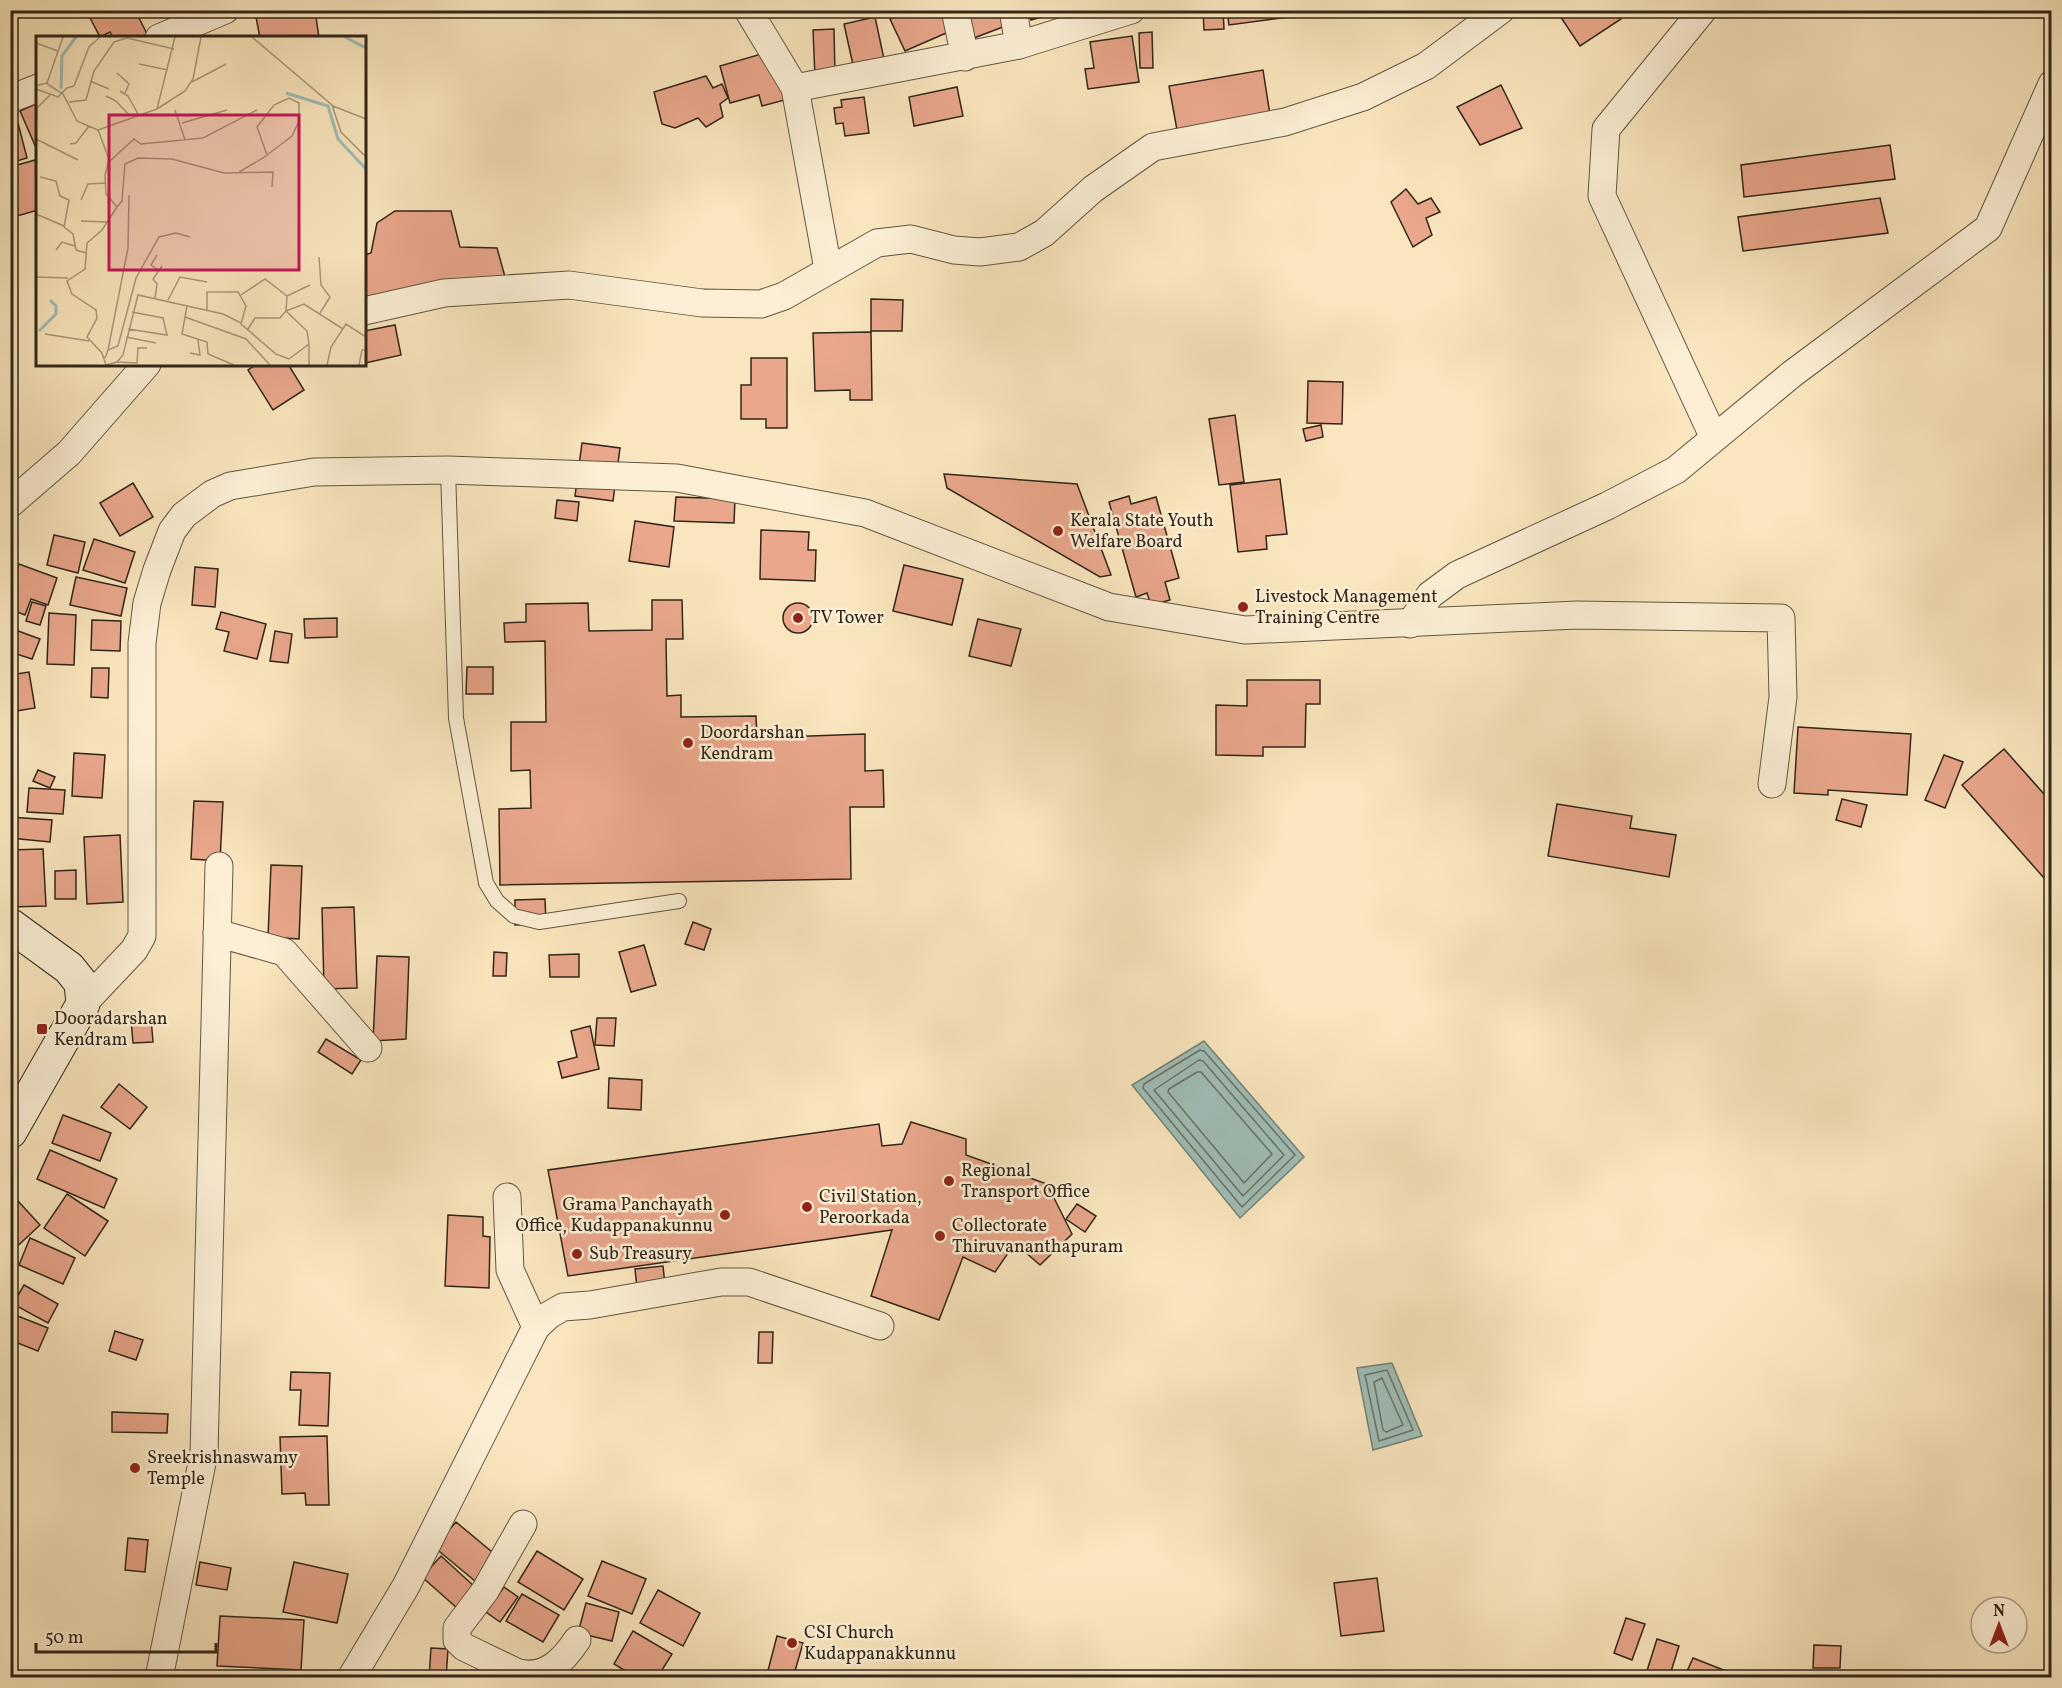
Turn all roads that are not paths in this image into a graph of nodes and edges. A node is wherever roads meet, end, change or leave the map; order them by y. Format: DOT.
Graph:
graph roads {
  1 [pos="225,10"];
  2 [pos="748,10"];
  3 [pos="955,10"];
  4 [pos="1013,10"];
  5 [pos="1131,10"];
  6 [pos="1501,10"];
  7 [pos="1703,10"];
  8 [pos="1078,19"];
  9 [pos="164,36"];
  10 [pos="1019,45"];
  11 [pos="965,57"];
  12 [pos="2052,84"];
  13 [pos="795,88"];
  14 [pos="36,89"];
  15 [pos="10,99"];
  16 [pos="828,269"];
  17 [pos="366,311"];
  18 [pos="145,366"];
  19 [pos="1714,438"];
  20 [pos="448,470"];
  21 [pos="10,504"];
  22 [pos="1410,624"];
  23 [pos="1772,784"];
  24 [pos="219,866"];
  25 [pos="679,901"];
  26 [pos="10,925"];
  27 [pos="217,933"];
  28 [pos="83,1004"];
  29 [pos="368,1048"];
  30 [pos="10,1132"];
  31 [pos="507,1197"];
  32 [pos="880,1326"];
  33 [pos="536,1327"];
  34 [pos="523,1524"];
  35 [pos="577,1640"];
  36 [pos="517,1675"];
  37 [pos="159,1677"];
  38 [pos="351,1677"];
  1 -- 9 [label="street"];
  2 -- 13 [label="street"];
  3 -- 11 [label="street"];
  4 -- 10 [label="street"];
  5 -- 8 [label="street"];
  6 -- 16 [label="street"];
  7 -- 19 [label="street"];
  8 -- 10 [label="street"];
  10 -- 11 [label="street"];
  11 -- 13 [label="street"];
  12 -- 19 [label="street"];
  13 -- 16 [label="street"];
  14 -- 15 [label="street"];
  16 -- 17 [label="street"];
  18 -- 21 [label="street"];
  19 -- 22 [label="street"];
  20 -- 22 [label="street"];
  20 -- 25 [label="lane"];
  20 -- 28 [label="street"];
  22 -- 23 [label="street"];
  24 -- 27 [label="street"];
  26 -- 28 [label="main road"];
  27 -- 29 [label="street"];
  27 -- 37 [label="street"];
  28 -- 30 [label="main road"];
  31 -- 33 [label="street"];
  32 -- 33 [label="street"];
  33 -- 38 [label="street"];
  34 -- 36 [label="street"];
  35 -- 36 [label="street"];
}
